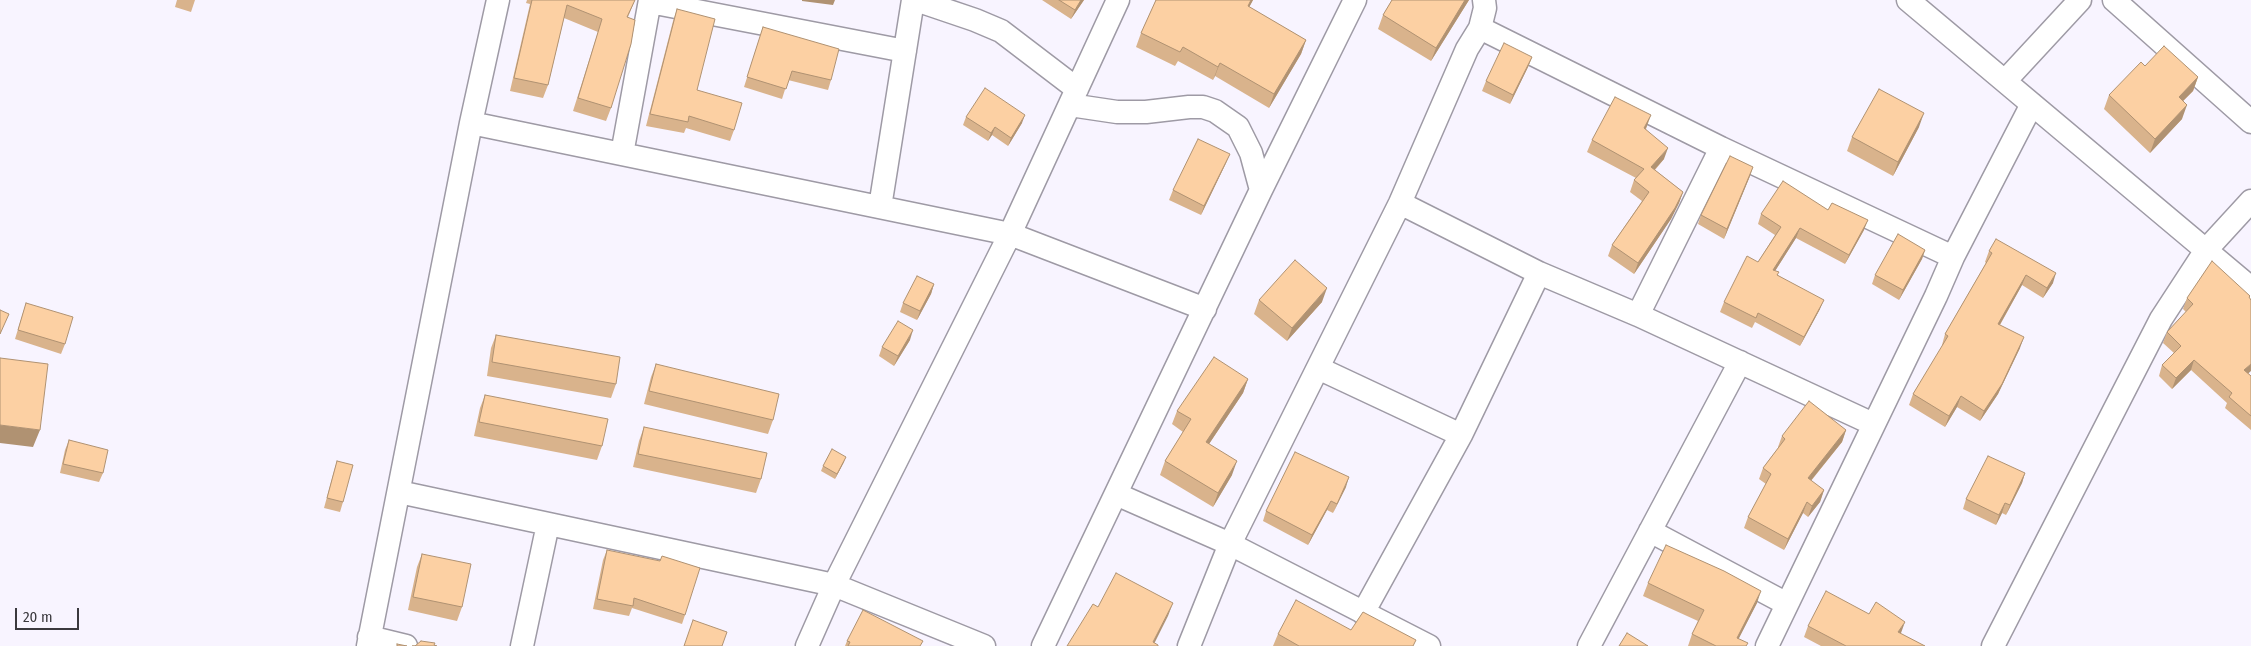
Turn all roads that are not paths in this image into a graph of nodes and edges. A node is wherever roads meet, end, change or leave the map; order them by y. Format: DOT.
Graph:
graph roads {
  1 [pos="498,0"];
  2 [pos="914,0"];
  3 [pos="1118,0"];
  4 [pos="1355,0"];
  5 [pos="1484,0"];
  6 [pos="1908,0"];
  7 [pos="2080,0"];
  8 [pos="2114,0"];
  9 [pos="650,1"];
  10 [pos="1480,28"];
  11 [pos="904,51"];
  12 [pos="2005,81"];
  13 [pos="1073,97"];
  14 [pos="2032,104"];
  15 [pos="2251,122"];
  16 [pos="471,123"];
  17 [pos="1722,148"];
  18 [pos="622,154"];
  19 [pos="1261,190"];
  20 [pos="2251,201"];
  21 [pos="1400,203"];
  22 [pos="880,207"];
  23 [pos="1010,234"];
  24 [pos="2206,250"];
  25 [pos="1953,257"];
  26 [pos="1539,273"];
  27 [pos="2251,288"];
  28 [pos="1205,309"];
  29 [pos="1638,315"];
  30 [pos="1740,362"];
  31 [pos="1318,368"];
  32 [pos="1873,424"];
  33 [pos="1461,435"];
  34 [pos="399,492"];
  35 [pos="1116,494"];
  36 [pos="548,524"];
  37 [pos="1650,531"];
  38 [pos="1230,544"];
  39 [pos="834,586"];
  40 [pos="1787,604"];
  41 [pos="1363,612"];
  42 [pos="368,641"];
  43 [pos="406,646"];
  44 [pos="522,646"];
  45 [pos="807,646"];
  46 [pos="984,646"];
  47 [pos="1043,646"];
  48 [pos="1189,646"];
  49 [pos="1429,646"];
  50 [pos="1589,646"];
  51 [pos="1767,646"];
  52 [pos="1993,646"];
  1 -- 16 [label="street"];
  2 -- 11 [label="street"];
  2 -- 13 [label="street"];
  3 -- 13 [label="street"];
  4 -- 19 [label="street"];
  5 -- 10 [label="street"];
  6 -- 12 [label="street"];
  7 -- 12 [label="street"];
  8 -- 15 [label="street"];
  9 -- 11 [label="street"];
  9 -- 18 [label="street"];
  10 -- 17 [label="street"];
  10 -- 21 [label="street"];
  11 -- 22 [label="street"];
  12 -- 14 [label="street"];
  13 -- 19 [label="street"];
  13 -- 23 [label="street"];
  14 -- 24 [label="street"];
  14 -- 25 [label="street"];
  16 -- 18 [label="street"];
  16 -- 34 [label="street"];
  17 -- 25 [label="street"];
  17 -- 29 [label="street"];
  18 -- 22 [label="street"];
  19 -- 28 [label="street"];
  20 -- 24 [label="street"];
  21 -- 26 [label="street"];
  21 -- 31 [label="street"];
  22 -- 23 [label="street"];
  23 -- 28 [label="street"];
  23 -- 39 [label="street"];
  24 -- 27 [label="street"];
  24 -- 52 [label="street"];
  25 -- 32 [label="street"];
  26 -- 29 [label="street"];
  26 -- 33 [label="street"];
  28 -- 35 [label="street"];
  29 -- 30 [label="street"];
  30 -- 32 [label="street"];
  30 -- 37 [label="street"];
  31 -- 33 [label="street"];
  31 -- 38 [label="street"];
  32 -- 40 [label="street"];
  33 -- 41 [label="street"];
  34 -- 36 [label="street"];
  34 -- 42 [label="street"];
  35 -- 38 [label="street"];
  35 -- 47 [label="street"];
  36 -- 39 [label="street"];
  36 -- 44 [label="street"];
  37 -- 40 [label="street"];
  37 -- 50 [label="street"];
  38 -- 41 [label="street"];
  38 -- 48 [label="street"];
  39 -- 45 [label="street"];
  39 -- 46 [label="street"];
  40 -- 51 [label="street"];
  41 -- 49 [label="street"];
  42 -- 43 [label="street"];
}
